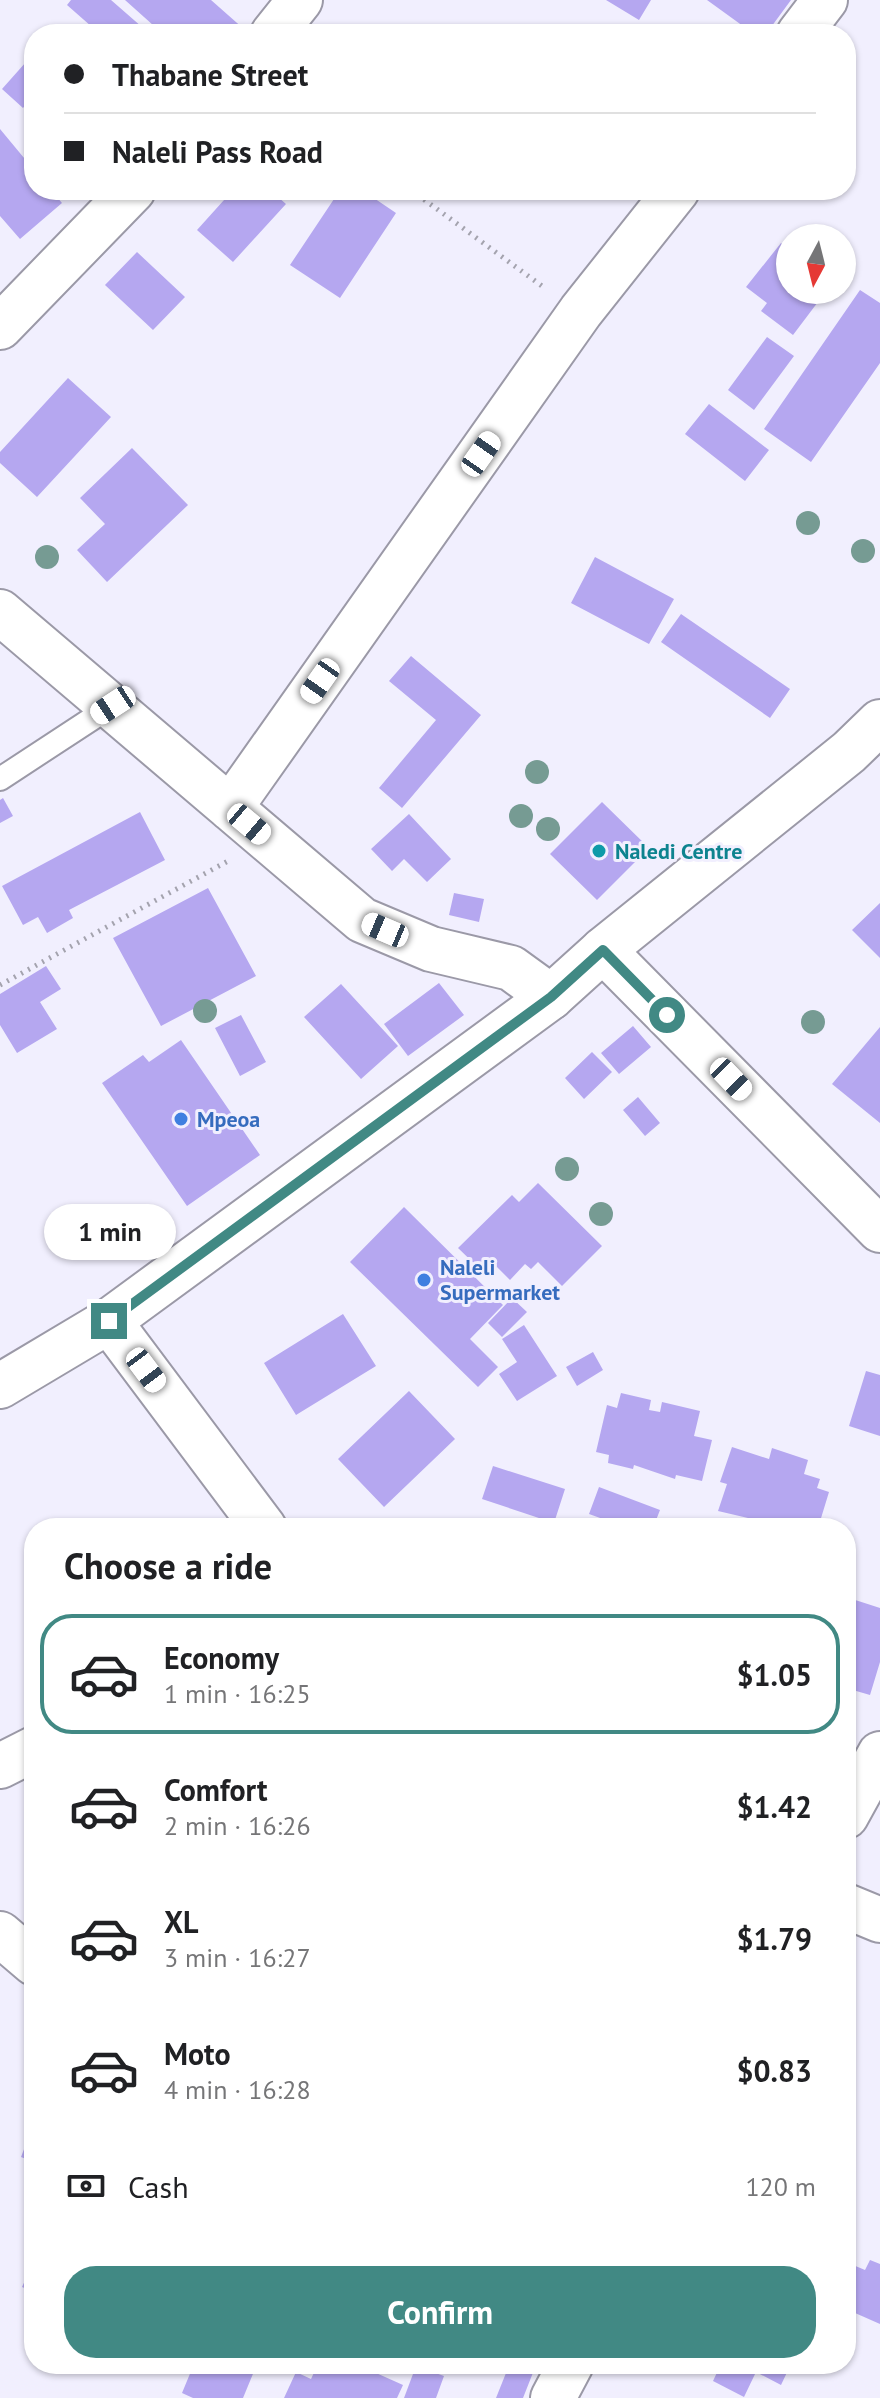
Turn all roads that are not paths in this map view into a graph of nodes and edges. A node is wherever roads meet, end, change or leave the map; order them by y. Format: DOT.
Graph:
graph roads {
  1 [pos="300,0"];
  2 [pos="825,0"];
  3 [pos="281,24"];
  4 [pos="807,24"];
  5 [pos="123,200"];
  6 [pos="669,200"];
  7 [pos="0,327"];
  8 [pos="0,612"];
  9 [pos="113,705"];
  10 [pos="880,722"];
  11 [pos="0,779"];
  12 [pos="230,808"];
  13 [pos="603,950"];
  14 [pos="551,997"];
  15 [pos="880,1230"];
  16 [pos="109,1321"];
  17 [pos="0,1386"];
  18 [pos="257,1518"];
  19 [pos="24,1754"];
  20 [pos="0,1766"];
  21 [pos="856,1910"];
  22 [pos="880,1920"];
  23 [pos="0,1934"];
  24 [pos="24,1954"];
  25 [pos="566,2374"];
  26 [pos="553,2398"];
  1 -- 3 [label="street"];
  2 -- 4 [label="street"];
  5 -- 7 [label="street"];
  6 -- 12 [label="street"];
  8 -- 9 [label="street"];
  9 -- 11 [label="lane"];
  9 -- 12 [label="street"];
  10 -- 13 [label="street"];
  12 -- 14 [label="street"];
  13 -- 14 [label="street"];
  13 -- 15 [label="street"];
  14 -- 16 [label="street"];
  16 -- 17 [label="street"];
  16 -- 18 [label="street"];
  19 -- 20 [label="street"];
  21 -- 22 [label="street"];
  23 -- 24 [label="street"];
  25 -- 26 [label="street"];
}
